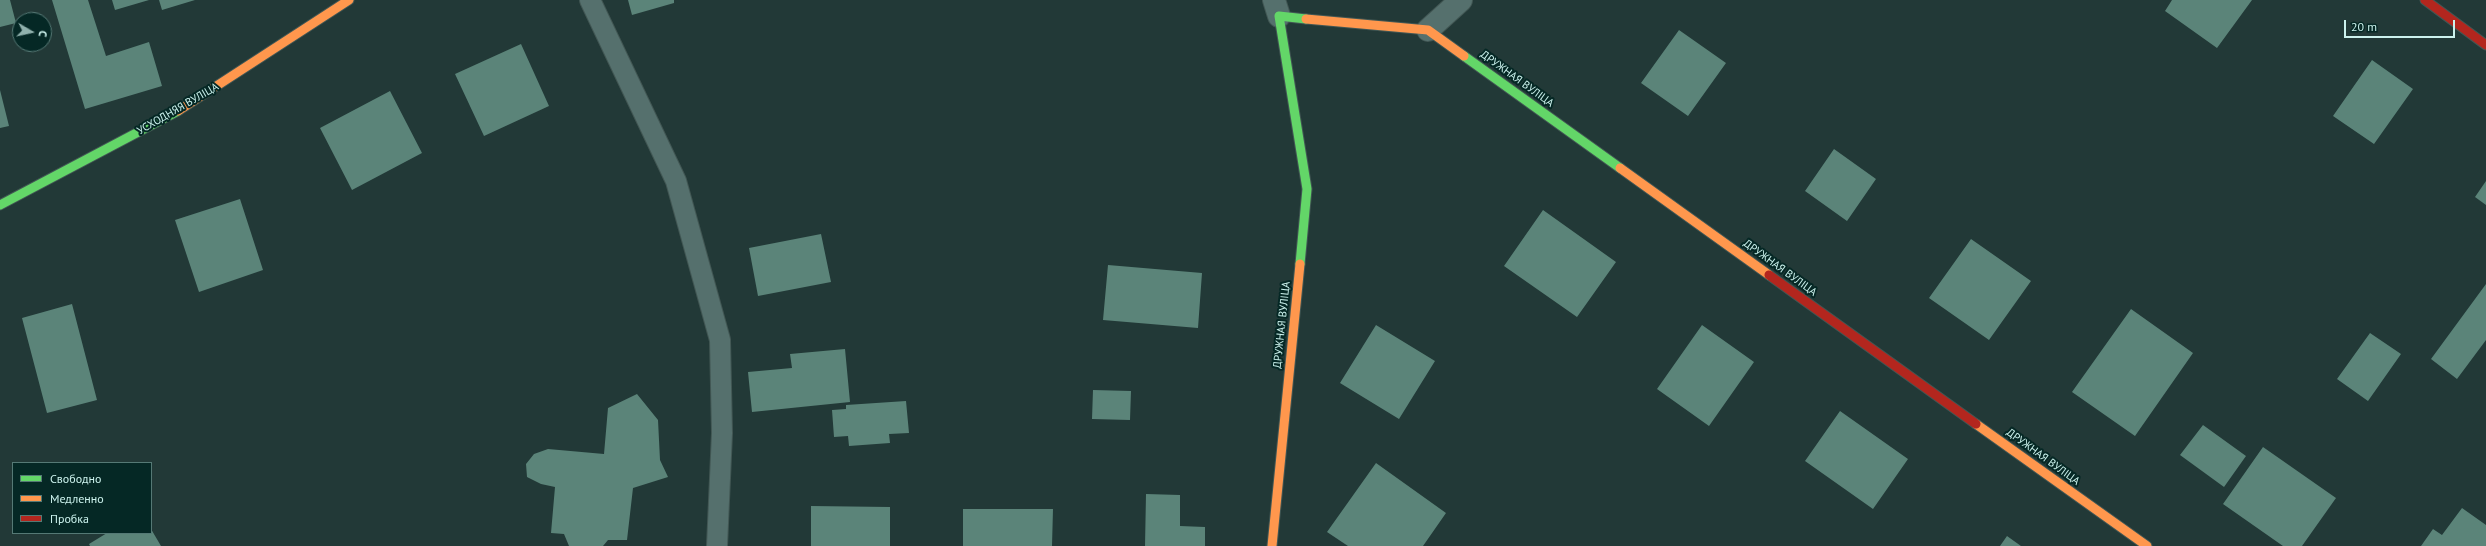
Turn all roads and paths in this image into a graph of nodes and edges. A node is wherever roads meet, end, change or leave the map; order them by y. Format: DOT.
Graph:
graph roads {
  1 [pos="349,0"];
  2 [pos="590,0"];
  3 [pos="1460,0"];
  4 [pos="2425,0"];
  5 [pos="1276,8"];
  6 [pos="1428,30"];
  7 [pos="2486,46"];
  8 [pos="0,205"];
  9 [pos="717,546"];
  10 [pos="1272,546"];
  11 [pos="2147,546"];
  1 -- 8 [label="street, УСХОДНЯЯ ВУЛІЦА"];
  2 -- 9 [label="lane"];
  3 -- 6 [label="street"];
  4 -- 7 [label="street"];
  5 -- 6 [label="street, ДРУЖНАЯ ВУЛІЦА"];
  5 -- 10 [label="street, ДРУЖНАЯ ВУЛІЦА"];
  6 -- 11 [label="street, ДРУЖНАЯ ВУЛІЦА"];
}
